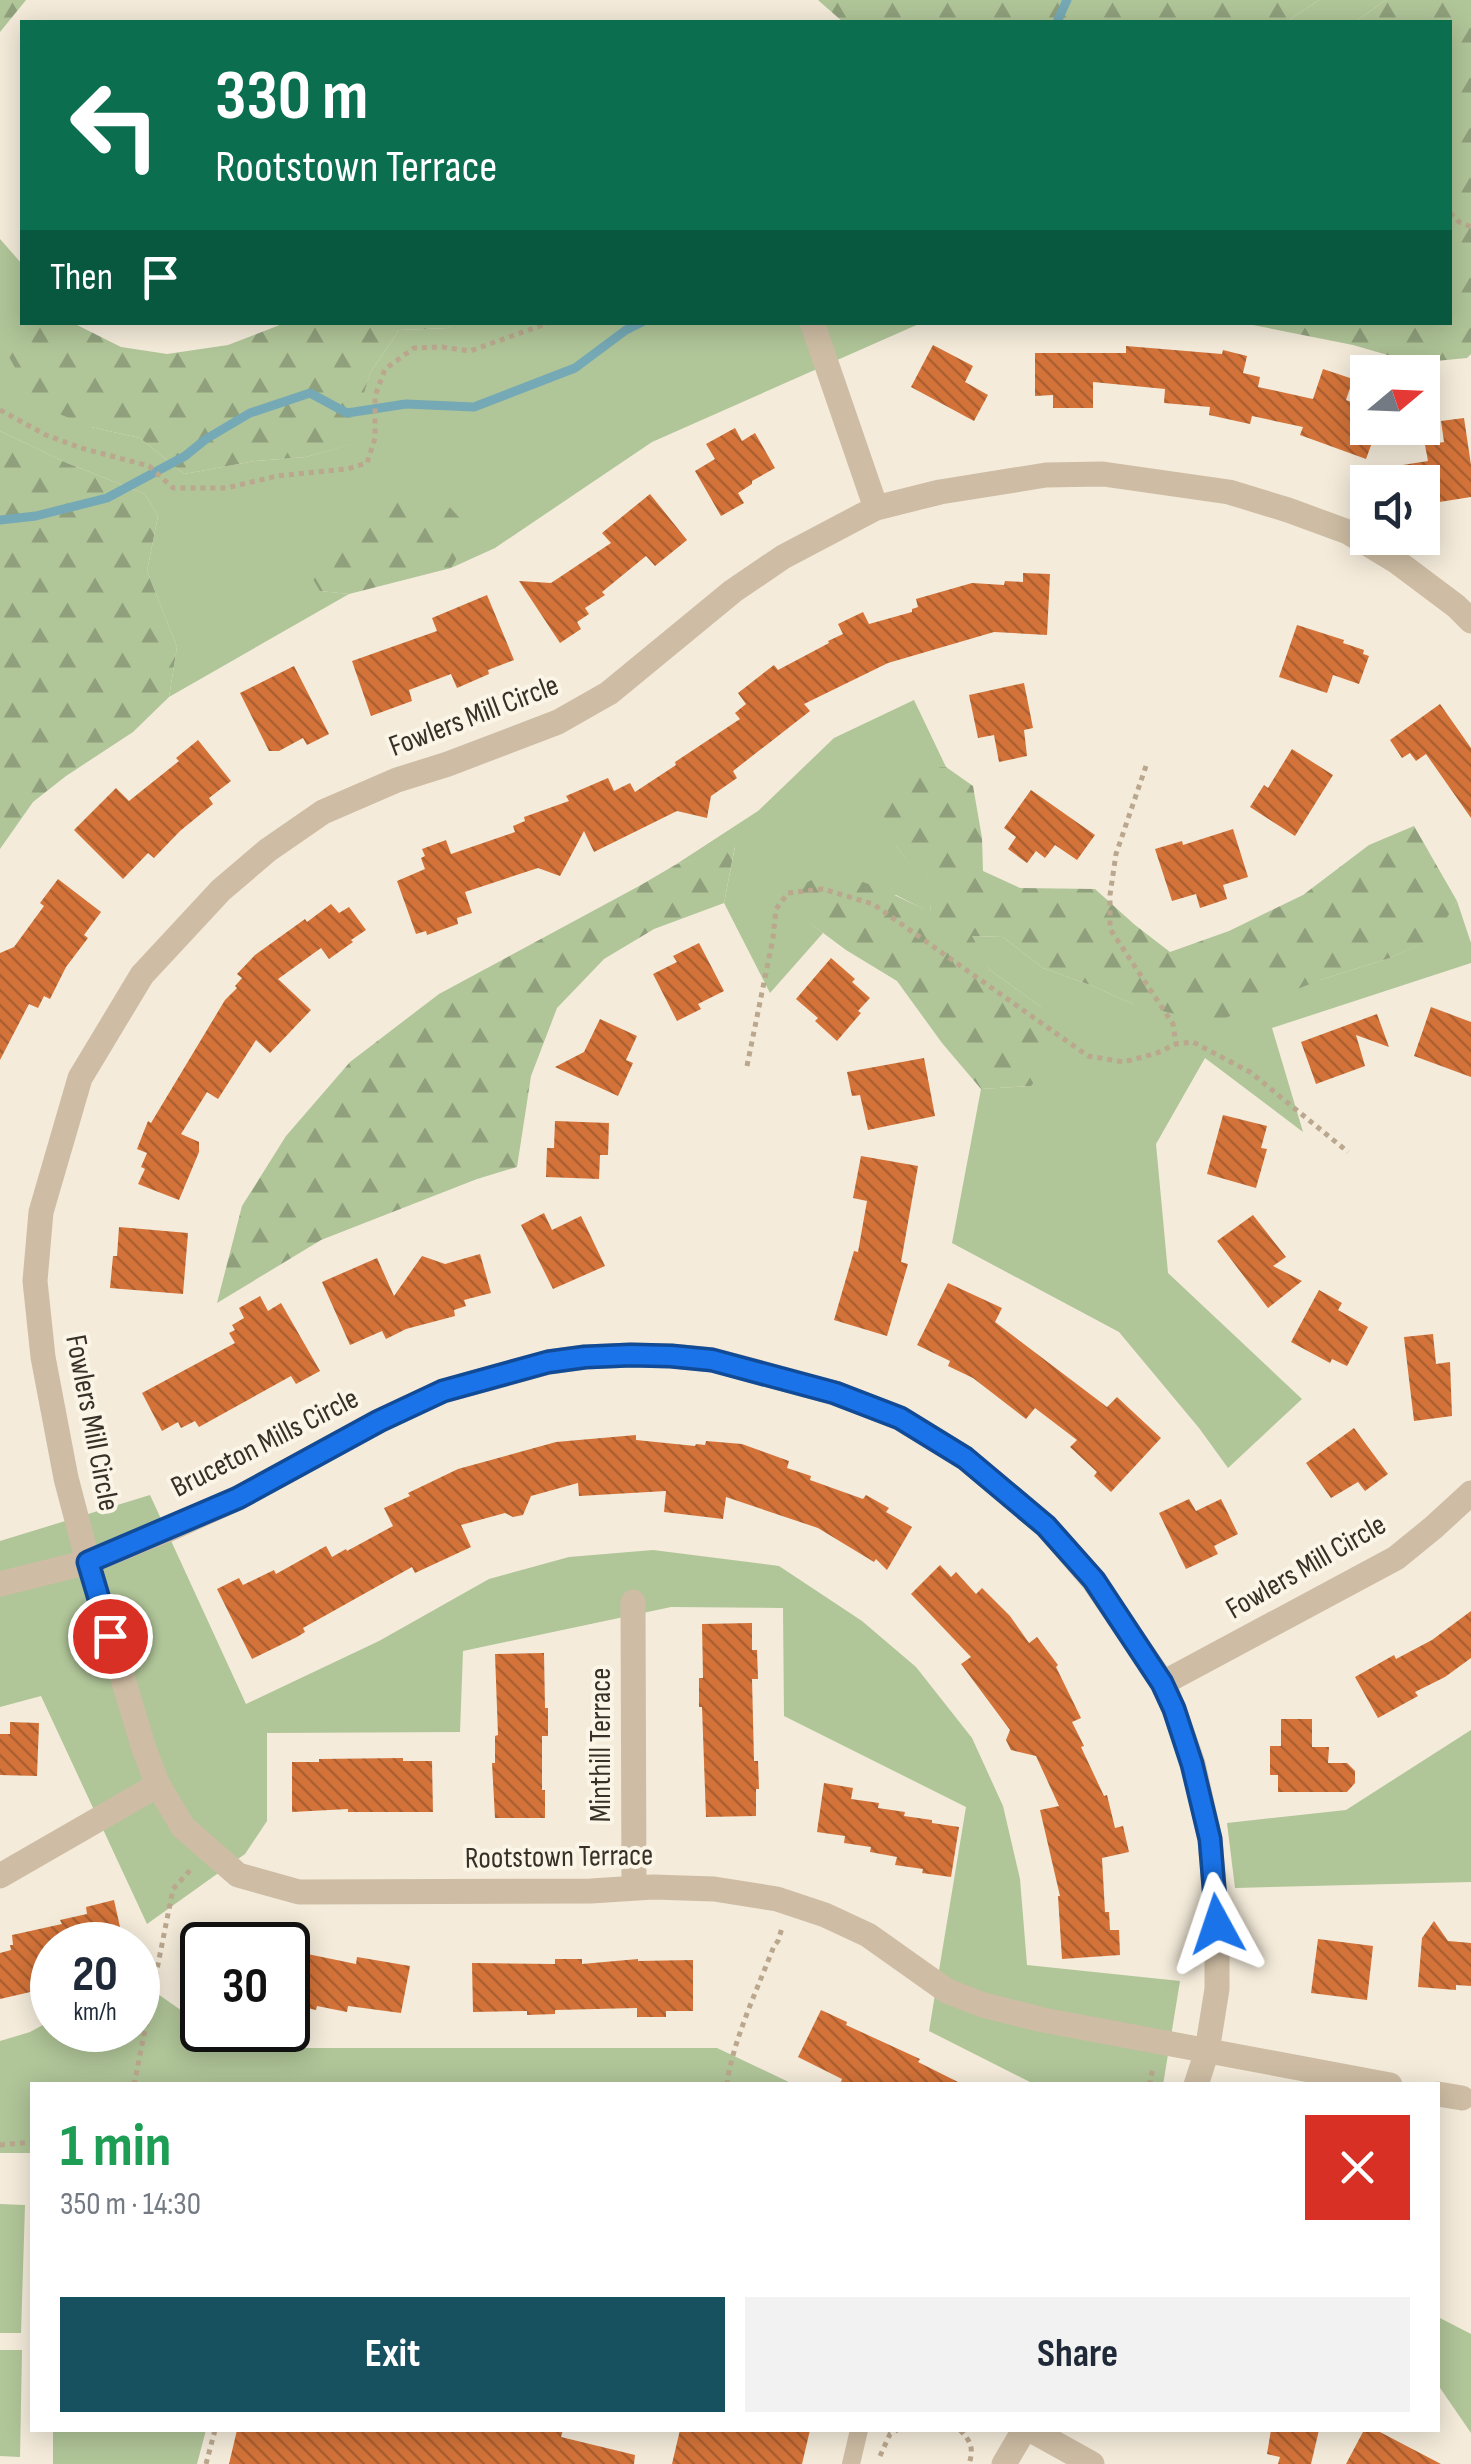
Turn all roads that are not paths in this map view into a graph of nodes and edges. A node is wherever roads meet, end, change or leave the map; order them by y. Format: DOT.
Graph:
graph roads {
  1 [pos="813,325"];
  2 [pos="876,508"];
  3 [pos="1471,621"];
  4 [pos="1471,1493"];
  5 [pos="88,1562"];
  6 [pos="0,1584"];
  7 [pos="632,1602"];
  8 [pos="1162,1683"];
  9 [pos="158,1786"];
  10 [pos="0,1876"];
  11 [pos="634,1888"];
  12 [pos="1207,2052"];
  13 [pos="1197,2082"];
  14 [pos="1373,2082"];
  15 [pos="859,2432"];
  16 [pos="1027,2432"];
  17 [pos="1032,2432"];
  18 [pos="851,2464"];
  19 [pos="1004,2464"];
  20 [pos="1092,2464"];
  1 -- 2 [label="street"];
  2 -- 3 [label="street, Fowlers Mill Circle"];
  2 -- 5 [label="street, Fowlers Mill Circle"];
  4 -- 8 [label="street, Fowlers Mill Circle"];
  5 -- 6 [label="street, Bruceton Mills Circle"];
  5 -- 8 [label="street, Bruceton Mills Circle"];
  5 -- 9 [label="street, Rootstown Terrace"];
  7 -- 11 [label="street, Minthill Terrace"];
  8 -- 12 [label="street, Bruceton Mills Circle"];
  9 -- 10 [label="street"];
  9 -- 11 [label="street, Rootstown Terrace"];
  11 -- 12 [label="street, Rootstown Terrace"];
  12 -- 13 [label="street, Bruceton Mills Circle"];
  12 -- 14 [label="street, Rootstown Terrace"];
  15 -- 18 [label="lane"];
  16 -- 19 [label="street"];
  17 -- 20 [label="street"];
}
